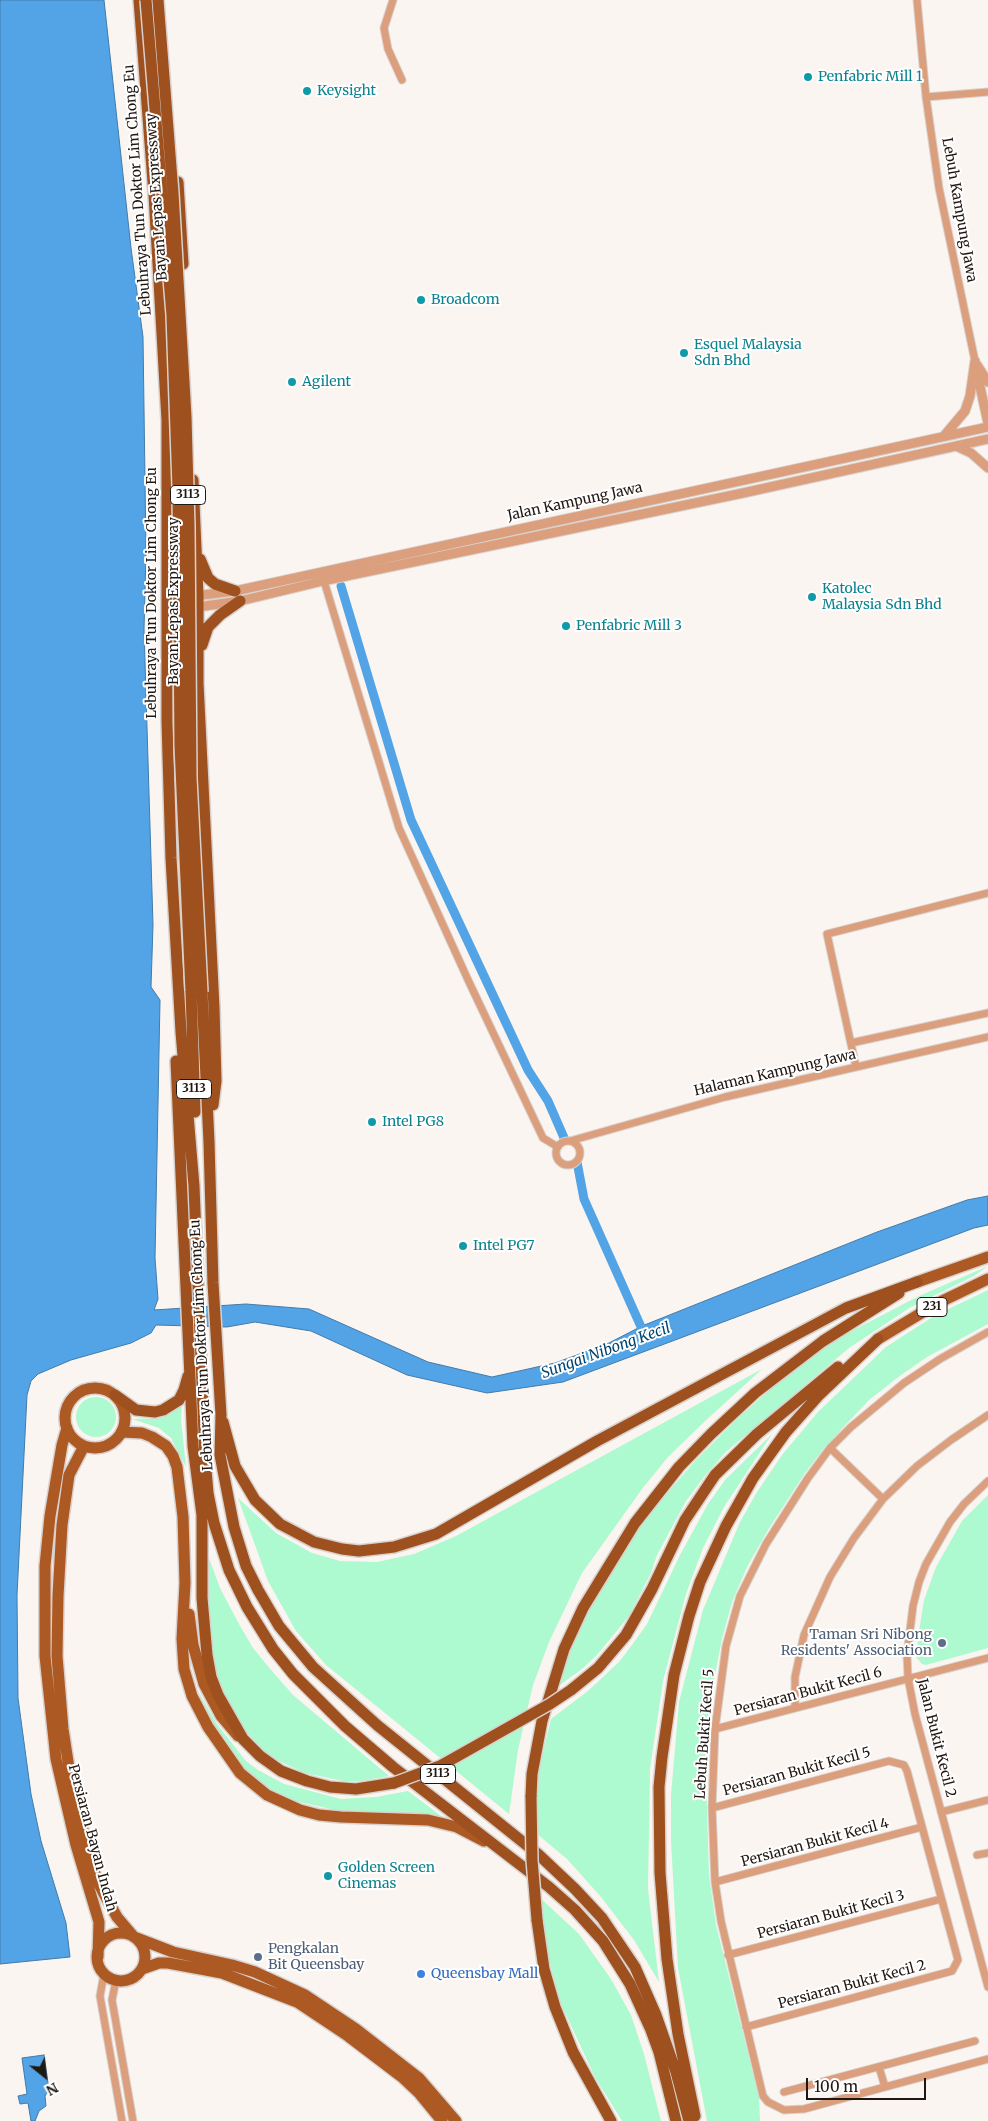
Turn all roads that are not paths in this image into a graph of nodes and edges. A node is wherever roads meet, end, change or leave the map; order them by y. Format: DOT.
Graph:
graph roads {
  1 [pos="139,0"];
  2 [pos="146,0"];
  3 [pos="158,0"];
  4 [pos="163,0"];
  5 [pos="393,0"];
  6 [pos="917,0"];
  7 [pos="402,80"];
  8 [pos="988,92"];
  9 [pos="926,96"];
  10 [pos="975,361"];
  11 [pos="988,382"];
  12 [pos="988,423"];
  13 [pos="988,427"];
  14 [pos="944,437"];
  15 [pos="988,439"];
  16 [pos="956,446"];
  17 [pos="988,468"];
  18 [pos="166,505"];
  19 [pos="195,533"];
  20 [pos="324,581"];
  21 [pos="181,596"];
  22 [pos="238,596"];
  23 [pos="167,597"];
  24 [pos="198,601"];
  25 [pos="198,683"];
  26 [pos="988,893"];
  27 [pos="196,991"];
  28 [pos="988,1013"];
  29 [pos="181,1032"];
  30 [pos="988,1036"];
  31 [pos="851,1043"];
  32 [pos="856,1066"];
  33 [pos="570,1141"];
  34 [pos="209,1142"];
  35 [pos="558,1146"];
  36 [pos="194,1186"];
  37 [pos="988,1257"];
  38 [pos="988,1280"];
  39 [pos="917,1282"];
  40 [pos="192,1286"];
  41 [pos="988,1332"];
  42 [pos="195,1339"];
  43 [pos="878,1339"];
  44 [pos="191,1361"];
  45 [pos="115,1395"];
  46 [pos="221,1414"];
  47 [pos="988,1415"];
  48 [pos="67,1428"];
  49 [pos="122,1432"];
  50 [pos="84,1446"];
  51 [pos="830,1448"];
  52 [pos="988,1481"];
  53 [pos="883,1500"];
  54 [pos="185,1583"];
  55 [pos="988,1658"];
  56 [pos="908,1678"];
  57 [pos="795,1708"];
  58 [pos="715,1729"];
  59 [pos="260,1756"];
  60 [pos="988,1800"];
  61 [pos="712,1808"];
  62 [pos="941,1812"];
  63 [pos="922,1827"];
  64 [pos="496,1847"];
  65 [pos="988,1853"];
  66 [pos="977,1856"];
  67 [pos="715,1882"];
  68 [pos="942,1899"];
  69 [pos="134,1937"];
  70 [pos="728,1955"];
  71 [pos="98,1957"];
  72 [pos="142,1968"];
  73 [pos="104,1974"];
  74 [pos="116,1980"];
  75 [pos="988,1988"];
  76 [pos="746,2027"];
  77 [pos="975,2041"];
  78 [pos="988,2058"];
  79 [pos="879,2067"];
  80 [pos="885,2087"];
  81 [pos="784,2092"];
  82 [pos="122,2121"];
  83 [pos="133,2121"];
  84 [pos="442,2121"];
  85 [pos="456,2121"];
  86 [pos="611,2121"];
  87 [pos="676,2121"];
  88 [pos="689,2121"];
  89 [pos="696,2121"];
  1 -- 18 [label="highway, Lebuhraya Tun Doktor Lim Chong Eu / 3113"];
  2 -- 27 [label="highway, Bayan Lepas Expressway / 3113, bridge"];
  3 -- 27 [label="highway, Bayan Lepas Expressway / 3113, bridge"];
  4 -- 19 [label="highway, Lebuhraya Tun Doktor Lim Chong Eu / 3113"];
  5 -- 7 [label="street"];
  6 -- 9 [label="street, Lebuh Kampung Jawa"];
  8 -- 9 [label="street"];
  9 -- 10 [label="street, Lebuh Kampung Jawa"];
  10 -- 11 [label="street"];
  10 -- 12 [label="street, Lebuh Kampung Jawa"];
  10 -- 14 [label="street"];
  13 -- 14 [label="street, Jalan Kampung Jawa"];
  14 -- 22 [label="street, Jalan Kampung Jawa"];
  15 -- 16 [label="street, Jalan Kampung Jawa"];
  16 -- 17 [label="street"];
  16 -- 20 [label="street, Jalan Kampung Jawa"];
  18 -- 21 [label="highway"];
  18 -- 23 [label="highway, Lebuhraya Tun Doktor Lim Chong Eu / 3113"];
  19 -- 22 [label="highway"];
  19 -- 24 [label="highway, Lebuhraya Tun Doktor Lim Chong Eu / 3113"];
  20 -- 22 [label="street, Jalan Kampung Jawa"];
  20 -- 35 [label="street"];
  21 -- 23 [label="street"];
  21 -- 24 [label="highway"];
  22 -- 24 [label="street, Jalan Kampung Jawa"];
  22 -- 25 [label="highway"];
  23 -- 29 [label="highway, Lebuhraya Tun Doktor Lim Chong Eu / 3113"];
  24 -- 25 [label="highway, Lebuhraya Tun Doktor Lim Chong Eu / 3113"];
  25 -- 34 [label="highway, Lebuhraya Tun Doktor Lim Chong Eu / 3113"];
  26 -- 31 [label="street"];
  27 -- 34 [label="highway, Lebuhraya Tun Doktor Lim Chong Eu / 3113"];
  27 -- 36 [label="highway, Lebuhraya Tun Doktor Lim Chong Eu / 3113"];
  28 -- 31 [label="street"];
  29 -- 36 [label="highway, Lebuhraya Tun Doktor Lim Chong Eu / 3113"];
  29 -- 40 [label="highway"];
  30 -- 32 [label="street, Halaman Kampung Jawa"];
  31 -- 32 [label="street"];
  32 -- 33 [label="street, Halaman Kampung Jawa"];
  33 -- 35 [label="street"];
  33 -- 35 [label="street"];
  34 -- 46 [label="highway, Lebuhraya Tun Doktor Lim Chong Eu / 3113"];
  36 -- 40 [label="highway, Lebuhraya Tun Doktor Lim Chong Eu / 3113"];
  37 -- 39 [label="main road, 231"];
  38 -- 43 [label="main road, 231"];
  39 -- 46 [label="highway"];
  39 -- 86 [label="highway, bridge"];
  40 -- 42 [label="highway, Lebuhraya Tun Doktor Lim Chong Eu / 3113"];
  41 -- 51 [label="street, Lebuh Bukit Kecil 5"];
  42 -- 44 [label="highway"];
  42 -- 64 [label="highway, Lebuhraya Tun Doktor Lim Chong Eu / 3113"];
  43 -- 59 [label="highway, bridge"];
  43 -- 89 [label="highway"];
  44 -- 45 [label="highway"];
  44 -- 59 [label="highway"];
  45 -- 48 [label="main road"];
  45 -- 49 [label="main road"];
  46 -- 88 [label="highway, Lebuhraya Tun Doktor Lim Chong Eu / 3113"];
  47 -- 53 [label="street"];
  48 -- 50 [label="main road"];
  48 -- 71 [label="main road, Persiaran Bayan Indah"];
  49 -- 50 [label="main road"];
  49 -- 54 [label="main road"];
  50 -- 69 [label="main road, Persiaran Bayan Indah"];
  51 -- 53 [label="street"];
  51 -- 58 [label="street, Lebuh Bukit Kecil 5"];
  52 -- 56 [label="street, Jalan Bukit Kecil 2"];
  53 -- 57 [label="street"];
  54 -- 59 [label="main road"];
  54 -- 64 [label="main road"];
  55 -- 56 [label="street, Persiaran Bukit Kecil 6"];
  56 -- 57 [label="street, Persiaran Bukit Kecil 6"];
  56 -- 62 [label="street, Jalan Bukit Kecil 2"];
  57 -- 58 [label="street, Persiaran Bukit Kecil 6"];
  58 -- 61 [label="street, Lebuh Bukit Kecil 5"];
  60 -- 62 [label="street"];
  61 -- 63 [label="street, Persiaran Bukit Kecil 5"];
  61 -- 67 [label="street, Lebuh Bukit Kecil 5"];
  62 -- 75 [label="street, Jalan Bukit Kecil 2"];
  63 -- 67 [label="street, Persiaran Bukit Kecil 4"];
  63 -- 68 [label="street"];
  64 -- 87 [label="highway, Lebuhraya Tun Doktor Lim Chong Eu / 3113"];
  65 -- 66 [label="street"];
  67 -- 70 [label="street, Lebuh Bukit Kecil 5"];
  68 -- 70 [label="street, Persiaran Bukit Kecil 3"];
  68 -- 76 [label="street, Persiaran Bukit Kecil 2"];
  69 -- 71 [label="main road"];
  69 -- 72 [label="main road"];
  69 -- 85 [label="main road, Persiaran Bayan Indah"];
  70 -- 76 [label="street, Lebuh Bukit Kecil 5"];
  71 -- 73 [label="main road"];
  72 -- 74 [label="main road"];
  72 -- 84 [label="main road"];
  73 -- 74 [label="main road"];
  73 -- 82 [label="street"];
  74 -- 83 [label="street"];
  76 -- 80 [label="street, Lebuh Bukit Kecil 5"];
  77 -- 79 [label="street"];
  78 -- 80 [label="street"];
  79 -- 80 [label="street"];
  79 -- 81 [label="street"];
}
